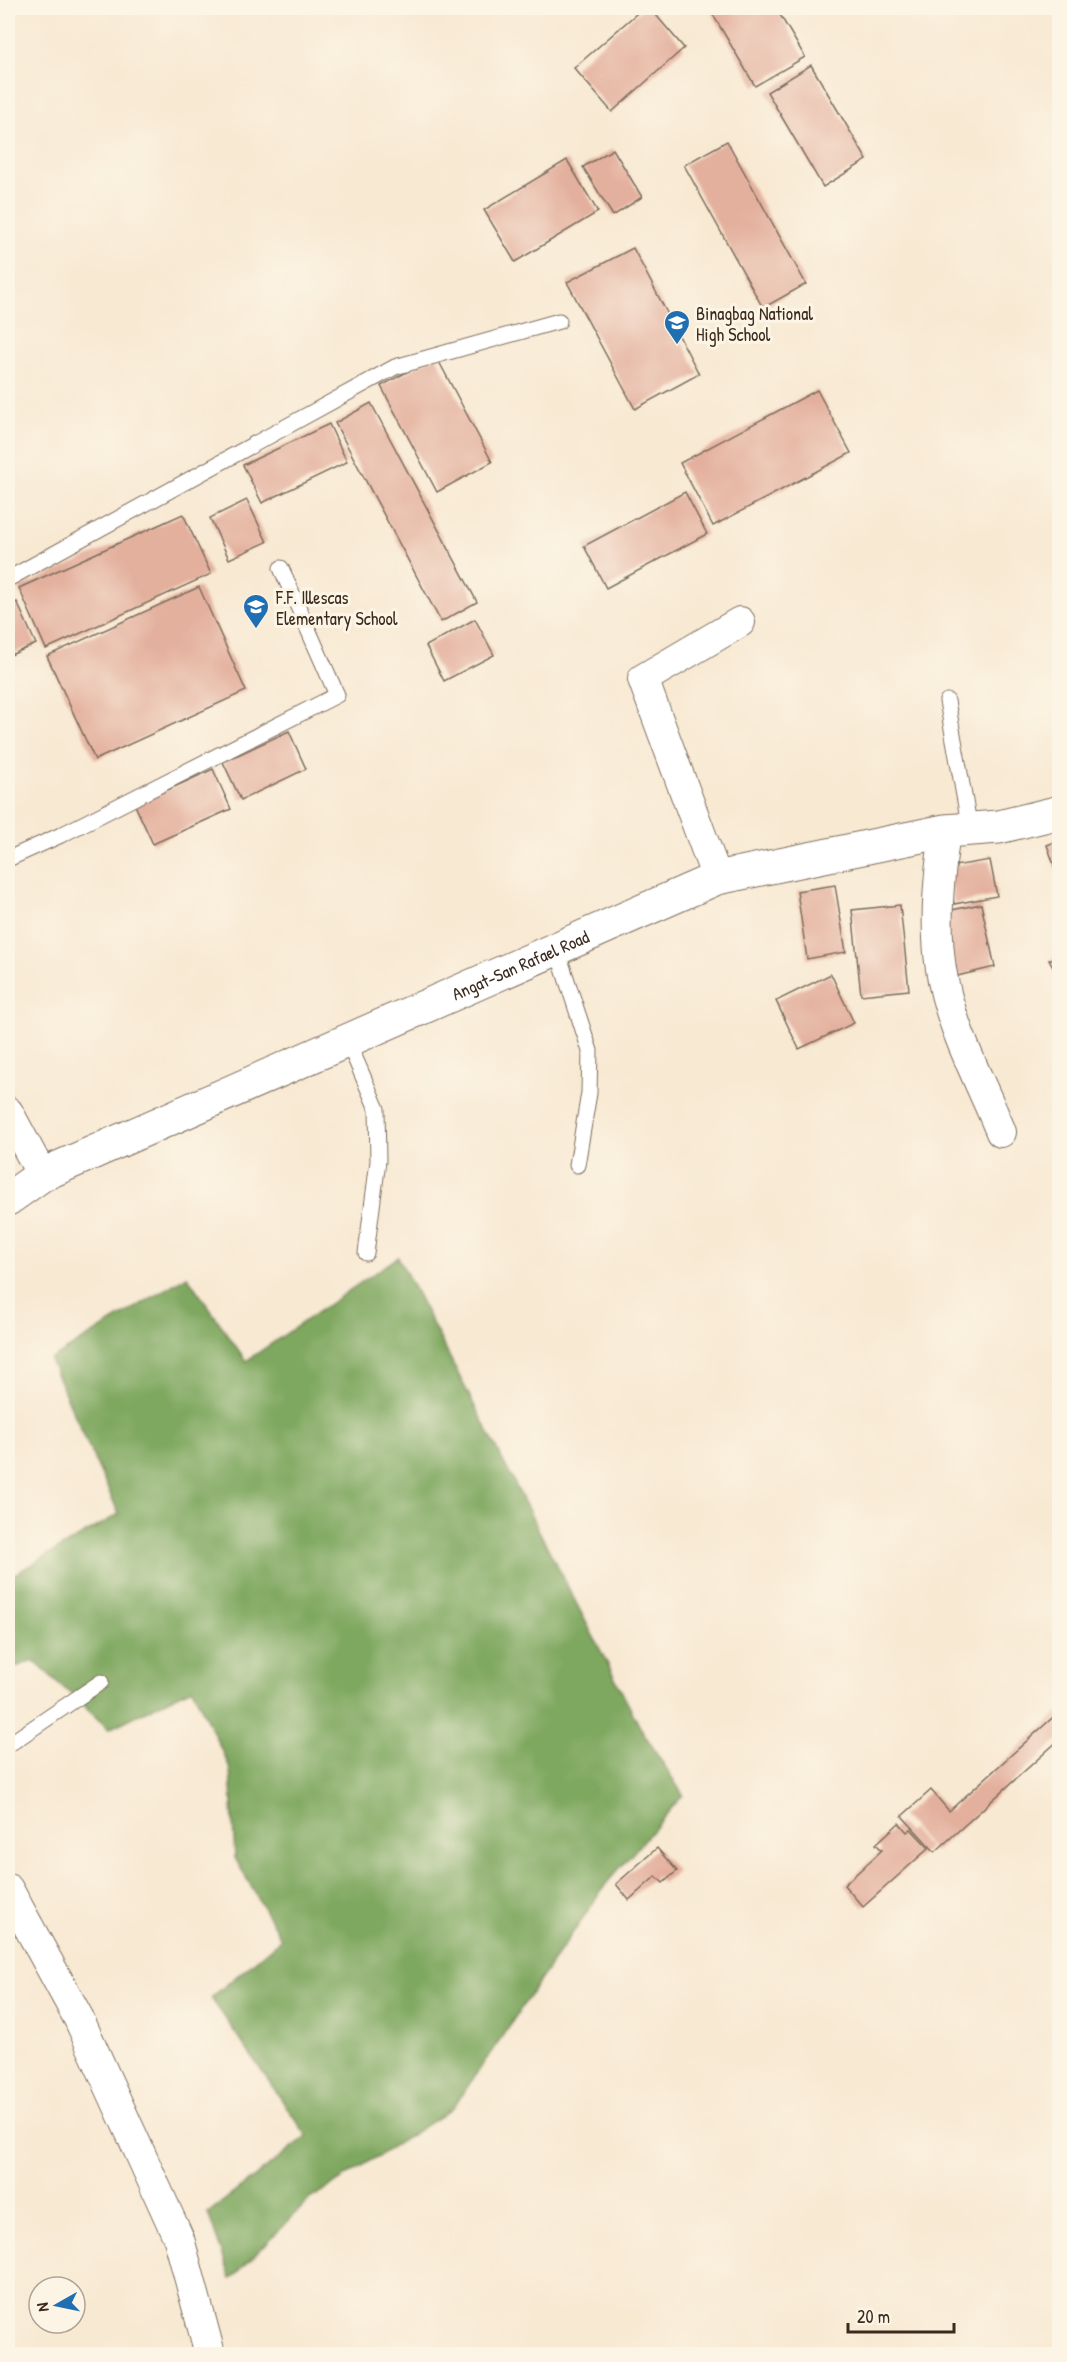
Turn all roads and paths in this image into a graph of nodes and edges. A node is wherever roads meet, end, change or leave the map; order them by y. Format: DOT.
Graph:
graph roads {
  1 [pos="559,321"];
  2 [pos="281,568"];
  3 [pos="8,579"];
  4 [pos="740,622"];
  5 [pos="947,701"];
  6 [pos="1059,812"];
  7 [pos="957,830"];
  8 [pos="8,859"];
  9 [pos="717,878"];
  10 [pos="557,950"];
  11 [pos="348,1042"];
  12 [pos="8,1112"];
  13 [pos="1001,1132"];
  14 [pos="577,1165"];
  15 [pos="42,1175"];
  16 [pos="8,1199"];
  17 [pos="366,1253"];
  18 [pos="101,1682"];
  19 [pos="8,1745"];
  20 [pos="8,1888"];
  21 [pos="210,2355"];
  1 -- 3 [label="lane"];
  2 -- 8 [label="lane"];
  4 -- 9 [label="street"];
  5 -- 7 [label="lane"];
  6 -- 7 [label="main road, Angat-San Rafael Road"];
  7 -- 9 [label="main road, Angat-San Rafael Road"];
  7 -- 13 [label="street"];
  9 -- 10 [label="main road, Angat-San Rafael Road"];
  10 -- 11 [label="main road, Angat-San Rafael Road"];
  10 -- 14 [label="lane"];
  11 -- 15 [label="main road, Angat-San Rafael Road"];
  11 -- 17 [label="lane"];
  12 -- 15 [label="street"];
  15 -- 16 [label="main road, Angat-San Rafael Road"];
  18 -- 19 [label="lane"];
  20 -- 21 [label="street"];
}
